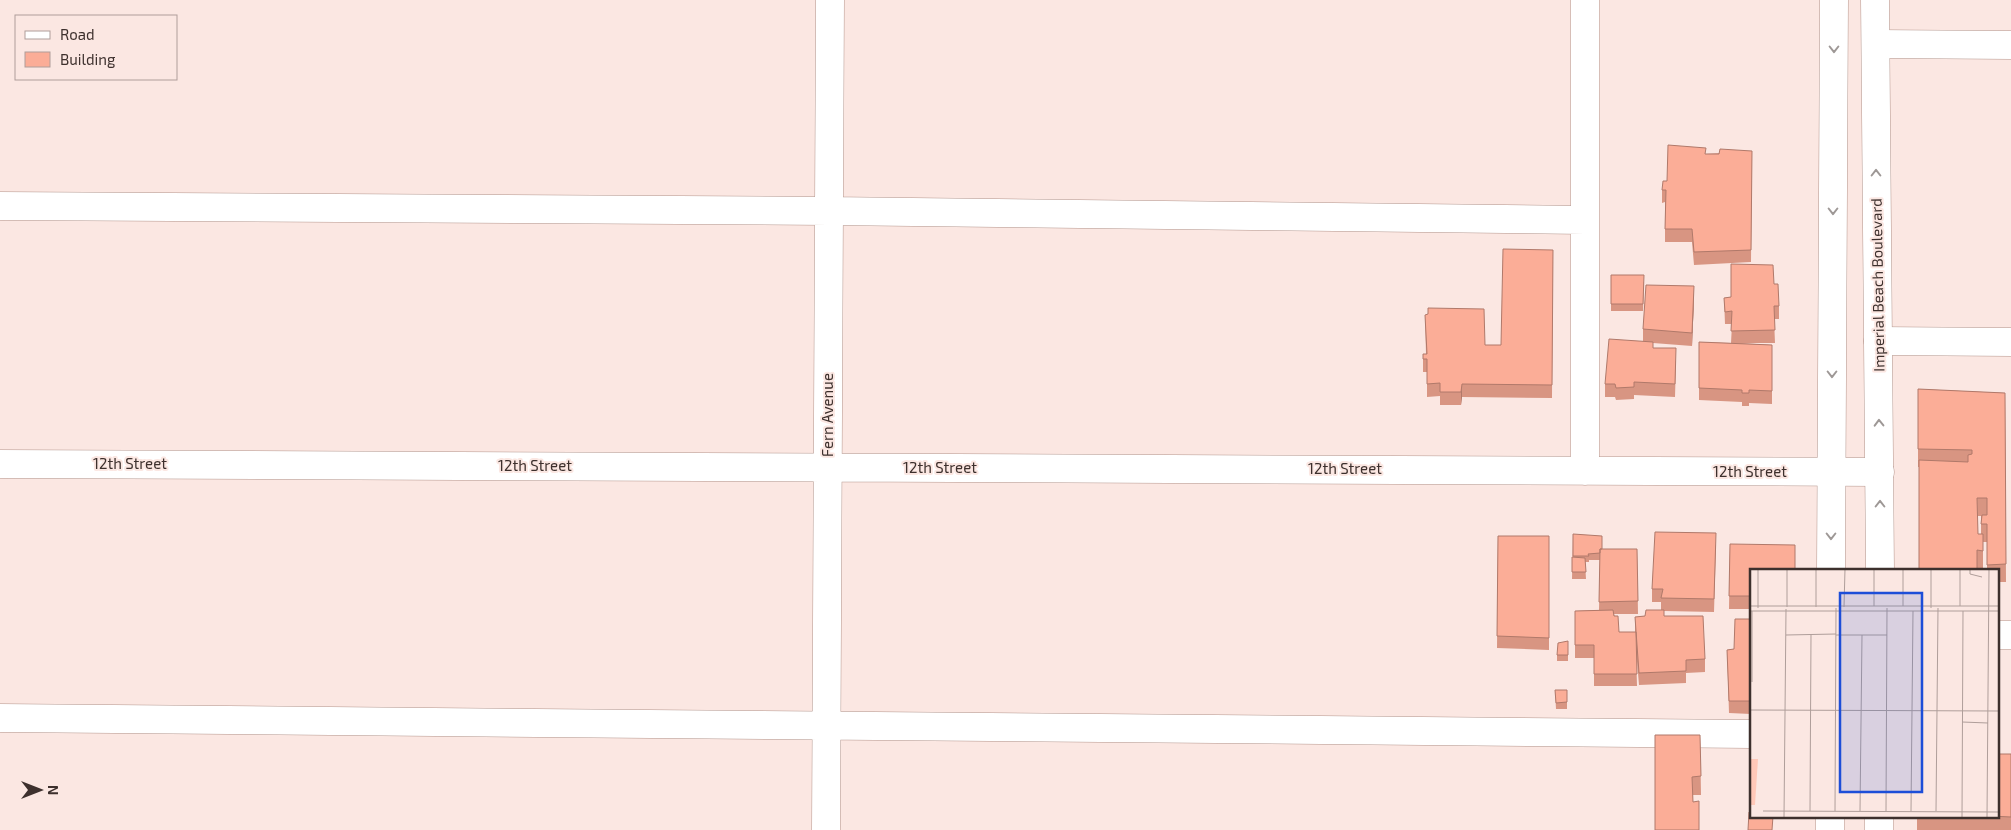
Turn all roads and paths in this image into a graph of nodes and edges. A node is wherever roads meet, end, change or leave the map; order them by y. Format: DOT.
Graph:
graph roads {
  1 [pos="830,0"];
  2 [pos="1585,0"];
  3 [pos="1834,0"];
  4 [pos="1876,0"];
  5 [pos="1876,44"];
  6 [pos="2011,46"];
  7 [pos="0,206"];
  8 [pos="829,211"];
  9 [pos="1585,220"];
  10 [pos="1878,341"];
  11 [pos="2011,342"];
  12 [pos="0,464"];
  13 [pos="828,468"];
  14 [pos="1585,471"];
  15 [pos="1880,472"];
  16 [pos="1831,473"];
  17 [pos="1831,569"];
  18 [pos="1880,569"];
  19 [pos="1998,635"];
  20 [pos="2011,635"];
  21 [pos="0,718"];
  22 [pos="827,726"];
  23 [pos="1750,734"];
  24 [pos="826,830"];
  1 -- 8 [label="street, Fern Avenue"];
  2 -- 9 [label="street"];
  3 -- 16 [label="street, one-way"];
  4 -- 5 [label="street, Imperial Beach Boulevard"];
  5 -- 6 [label="street"];
  10 -- 5 [label="street, Imperial Beach Boulevard, one-way"];
  7 -- 8 [label="street"];
  8 -- 9 [label="street"];
  8 -- 13 [label="street, Fern Avenue"];
  9 -- 14 [label="street"];
  10 -- 11 [label="street"];
  15 -- 10 [label="street, Imperial Beach Boulevard, one-way"];
  12 -- 13 [label="street, 12th Street"];
  13 -- 14 [label="street, 12th Street"];
  13 -- 22 [label="street, Fern Avenue"];
  14 -- 16 [label="street, 12th Street"];
  15 -- 16 [label="street, 12th Street"];
  18 -- 15 [label="street, Imperial Beach Boulevard, one-way"];
  16 -- 17 [label="street, one-way"];
  19 -- 20 [label="street"];
  21 -- 22 [label="street"];
  22 -- 23 [label="street"];
  22 -- 24 [label="street, Fern Avenue"];
}
